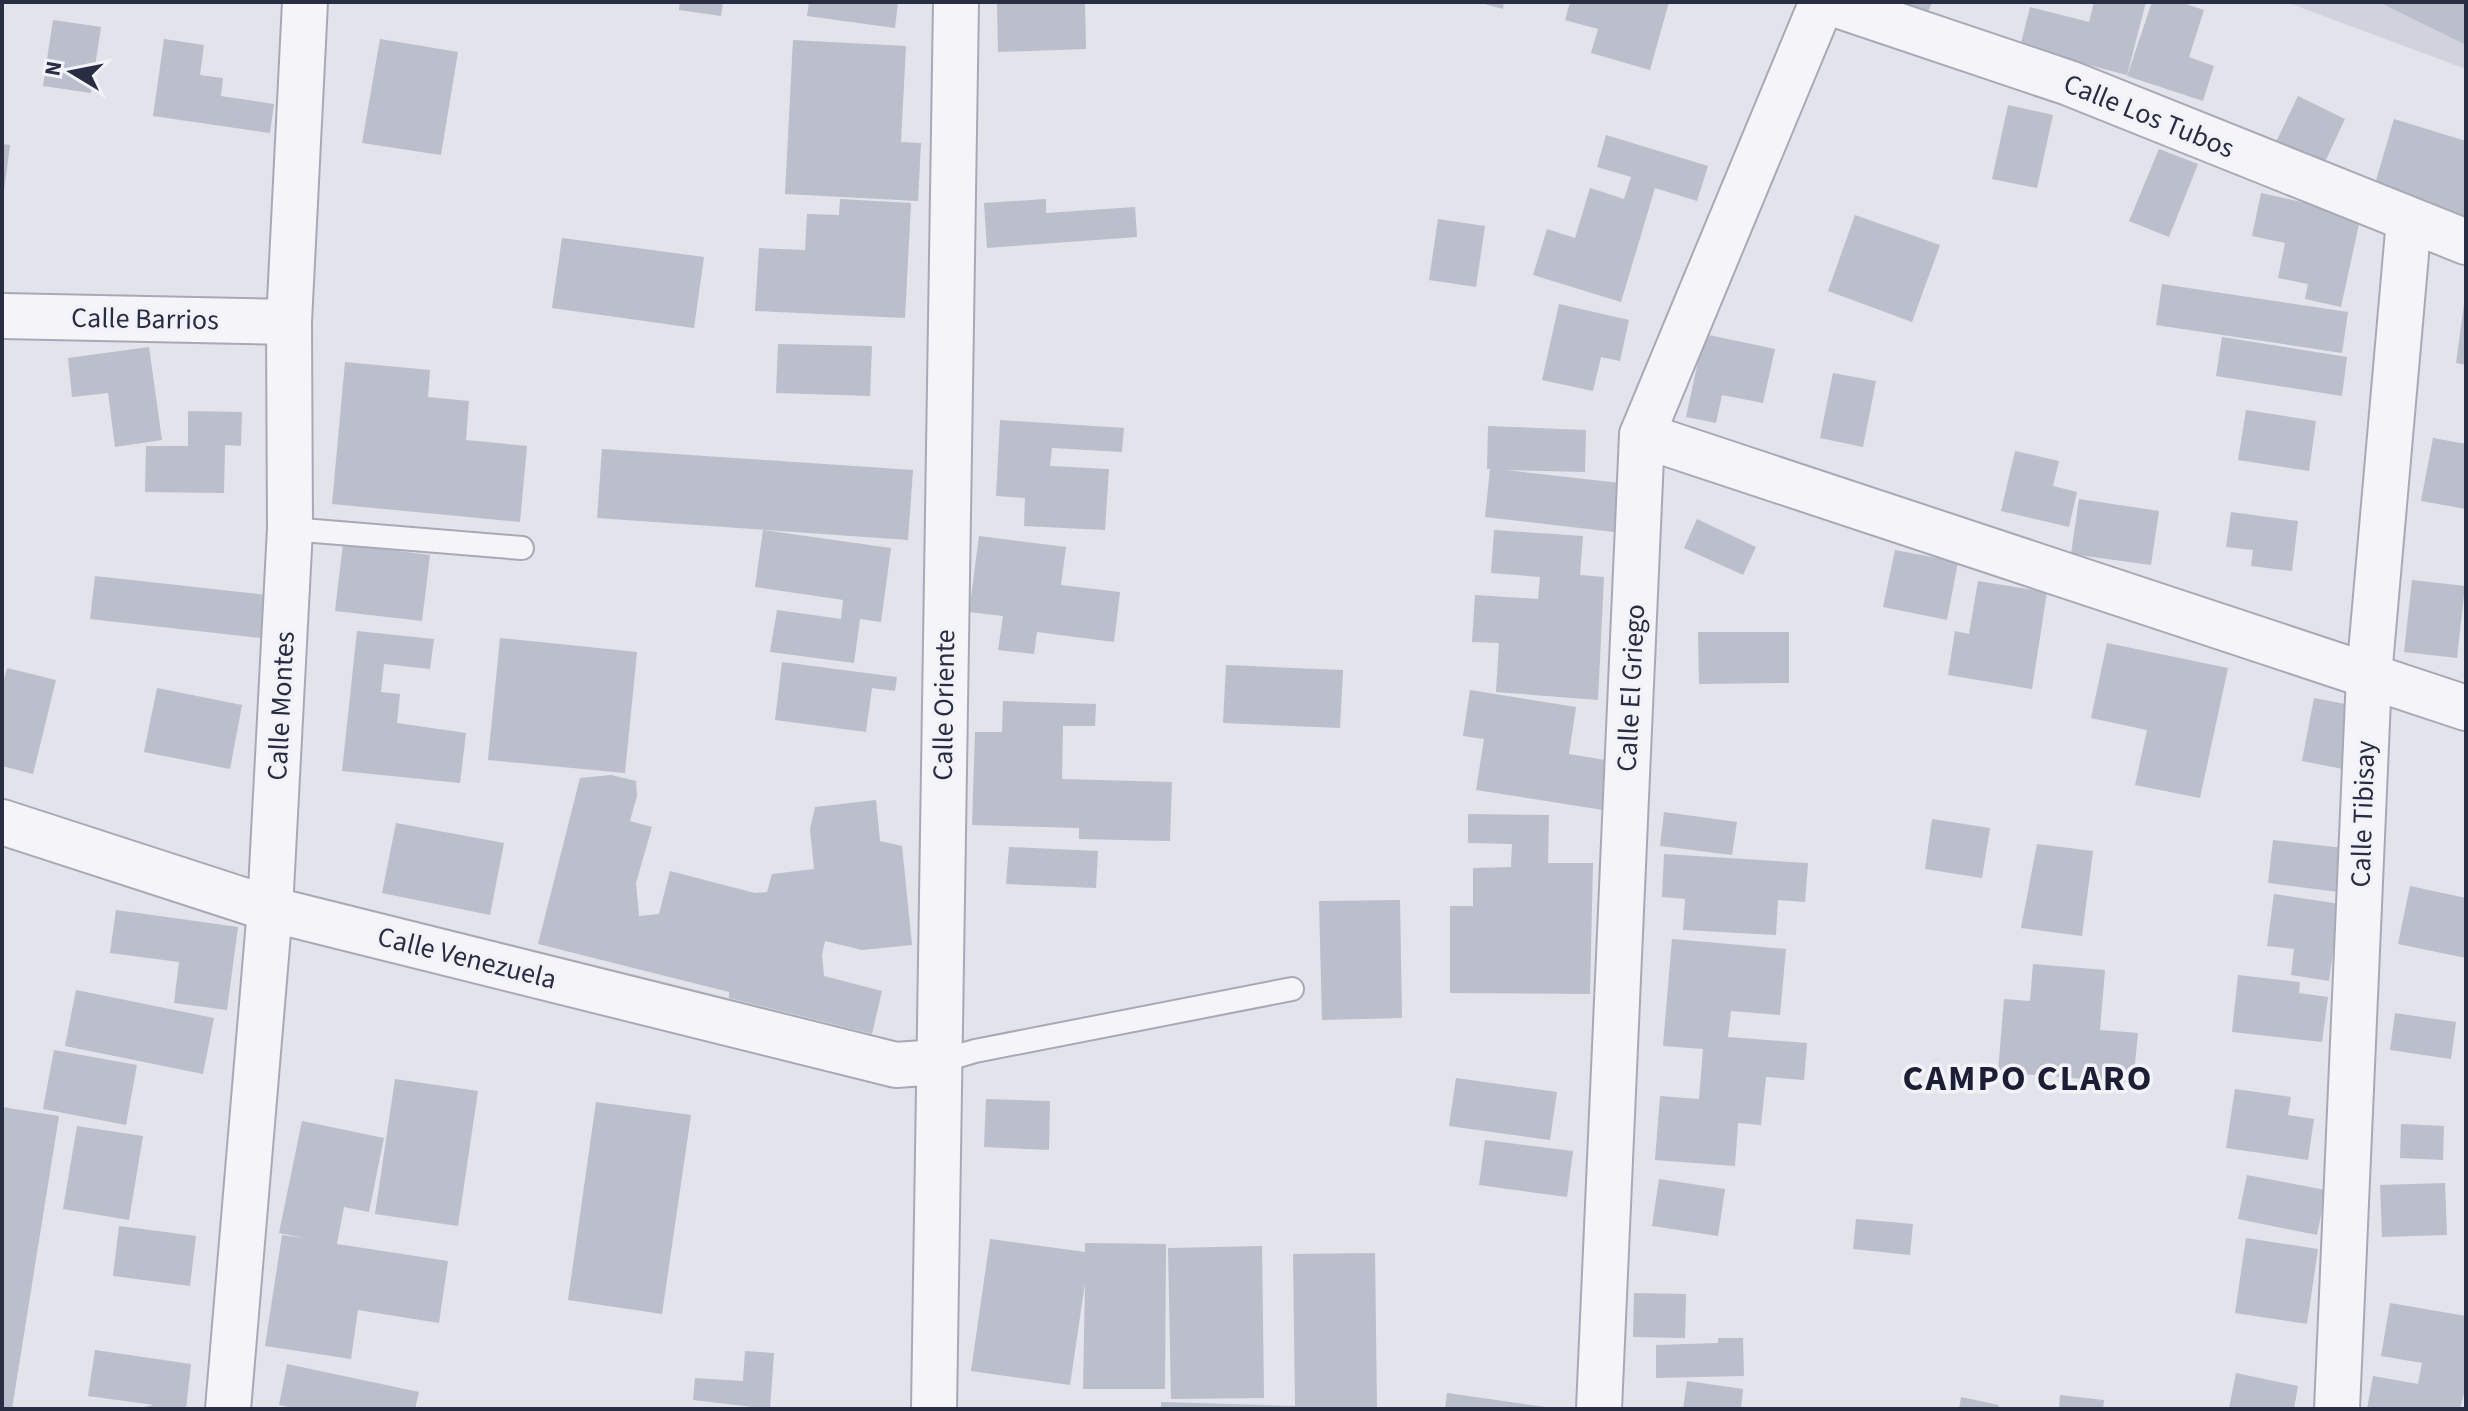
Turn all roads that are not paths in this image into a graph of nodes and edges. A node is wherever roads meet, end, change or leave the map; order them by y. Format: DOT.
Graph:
graph roads {
  1 [pos="956,2"];
  2 [pos="1822,2"];
  3 [pos="1828,2"];
  4 [pos="293,3"];
  5 [pos="2409,220"];
  6 [pos="2466,242"];
  7 [pos="2,316"];
  8 [pos="289,322"];
  9 [pos="1642,435"];
  10 [pos="290,529"];
  11 [pos="522,548"];
  12 [pos="2369,676"];
  13 [pos="2466,708"];
  14 [pos="2,822"];
  15 [pos="270,909"];
  16 [pos="1292,989"];
  17 [pos="938,1062"];
  18 [pos="228,1409"];
  19 [pos="934,1409"];
  20 [pos="1599,1409"];
  21 [pos="2337,1409"];
  1 -- 17 [label="street, Calle Oriente"];
  2 -- 9 [label="street, Calle El Griego"];
  3 -- 5 [label="street, Calle Los Tubos"];
  4 -- 8 [label="street, Calle Montes"];
  5 -- 6 [label="street, Calle Los Tubos"];
  5 -- 12 [label="street, Calle Tibisay"];
  7 -- 8 [label="street, Calle Barrios"];
  8 -- 10 [label="street, Calle Montes"];
  9 -- 12 [label="street"];
  9 -- 20 [label="street, Calle El Griego"];
  10 -- 11 [label="lane"];
  10 -- 15 [label="street, Calle Montes"];
  12 -- 13 [label="street"];
  12 -- 21 [label="street, Calle Tibisay"];
  14 -- 15 [label="street, Calle Venezuela"];
  15 -- 17 [label="street, Calle Venezuela"];
  15 -- 18 [label="street, Calle Montes"];
  16 -- 17 [label="lane"];
  17 -- 19 [label="street, Calle Oriente"];
}
